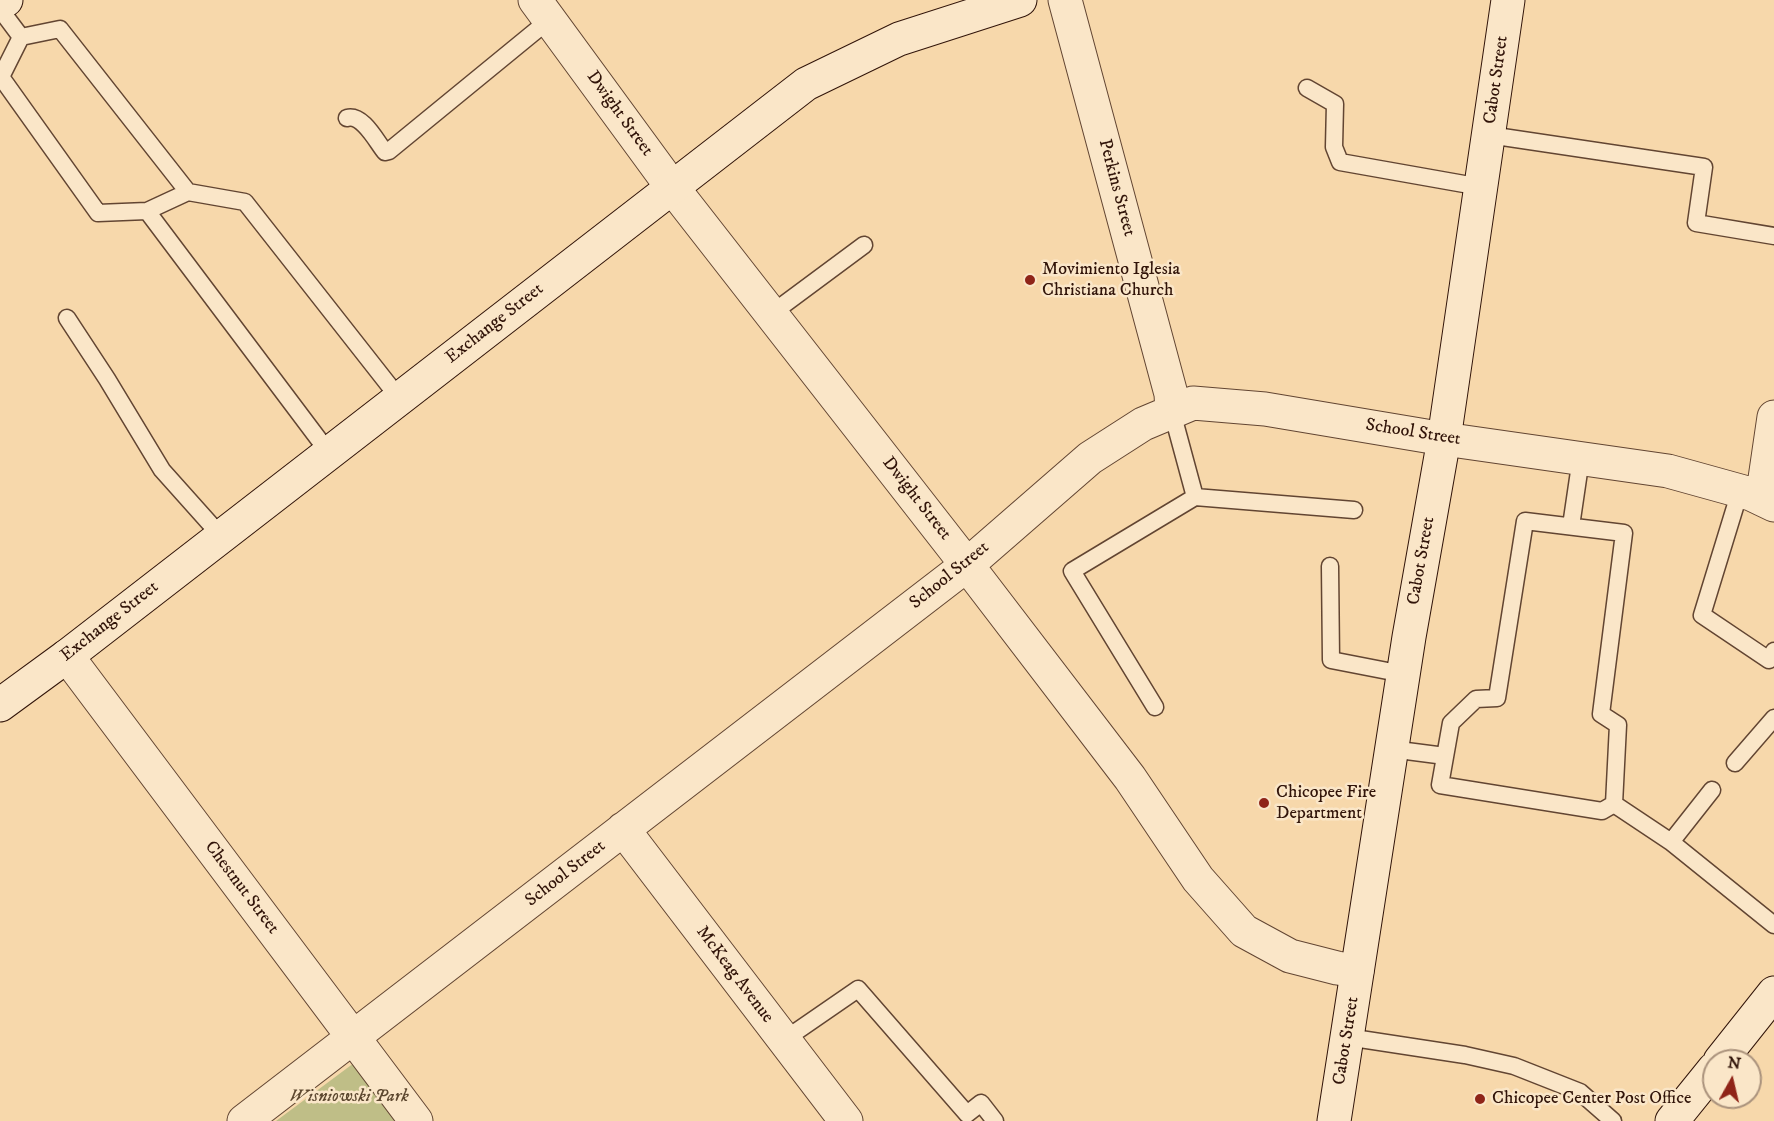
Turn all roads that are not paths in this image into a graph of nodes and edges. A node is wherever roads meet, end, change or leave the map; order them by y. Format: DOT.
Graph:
graph roads {
  1 [pos="6,0"];
  2 [pos="1020,0"];
  3 [pos="1065,0"];
  4 [pos="1508,0"];
  5 [pos="0,4"];
  6 [pos="0,9"];
  7 [pos="542,10"];
  8 [pos="21,37"];
  9 [pos="1307,88"];
  10 [pos="347,118"];
  11 [pos="1489,135"];
  12 [pos="672,186"];
  13 [pos="1481,186"];
  14 [pos="188,192"];
  15 [pos="147,211"];
  16 [pos="1774,236"];
  17 [pos="864,245"];
  18 [pos="771,314"];
  19 [pos="67,318"];
  20 [pos="399,398"];
  21 [pos="1172,412"];
  22 [pos="1774,417"];
  23 [pos="1444,439"];
  24 [pos="329,453"];
  25 [pos="1581,458"];
  26 [pos="1195,497"];
  27 [pos="1758,498"];
  28 [pos="1354,510"];
  29 [pos="1571,526"];
  30 [pos="221,536"];
  31 [pos="967,565"];
  32 [pos="1329,566"];
  33 [pos="1774,651"];
  34 [pos="67,656"];
  35 [pos="1403,674"];
  36 [pos="0,705"];
  37 [pos="1155,707"];
  38 [pos="1774,718"];
  39 [pos="1391,749"];
  40 [pos="1445,756"];
  41 [pos="1735,763"];
  42 [pos="1712,790"];
  43 [pos="1614,804"];
  44 [pos="623,829"];
  45 [pos="1671,842"];
  46 [pos="1774,925"];
  47 [pos="1357,971"];
  48 [pos="1774,993"];
  49 [pos="1347,1037"];
  50 [pos="353,1038"];
  51 [pos="784,1040"];
  52 [pos="1730,1049"];
  53 [pos="1702,1083"];
  54 [pos="244,1121"];
  55 [pos="416,1121"];
  56 [pos="846,1121"];
  57 [pos="995,1121"];
  58 [pos="1334,1121"];
  59 [pos="1613,1121"];
  60 [pos="1672,1121"];
  1 -- 5 [label="street"];
  2 -- 12 [label="street, Exchange Street"];
  3 -- 21 [label="street, Perkins Street"];
  4 -- 11 [label="street, Cabot Street"];
  6 -- 8 [label="lane"];
  7 -- 10 [label="lane"];
  7 -- 12 [label="street, Dwight Street"];
  8 -- 14 [label="lane"];
  8 -- 15 [label="lane"];
  9 -- 13 [label="lane"];
  11 -- 13 [label="street, Cabot Street"];
  11 -- 16 [label="lane"];
  12 -- 18 [label="street, Dwight Street"];
  12 -- 20 [label="street, Exchange Street"];
  13 -- 23 [label="street, Cabot Street"];
  14 -- 15 [label="lane"];
  14 -- 20 [label="lane"];
  15 -- 24 [label="lane"];
  17 -- 18 [label="lane"];
  18 -- 31 [label="street, Dwight Street"];
  19 -- 30 [label="lane"];
  20 -- 24 [label="street, Exchange Street"];
  21 -- 23 [label="street, School Street"];
  21 -- 26 [label="lane"];
  21 -- 31 [label="street, School Street"];
  22 -- 27 [label="street"];
  23 -- 25 [label="street, School Street"];
  23 -- 35 [label="street, Cabot Street"];
  24 -- 30 [label="street, Exchange Street"];
  25 -- 27 [label="street, School Street"];
  25 -- 29 [label="lane"];
  26 -- 28 [label="lane"];
  26 -- 37 [label="lane"];
  27 -- 33 [label="lane"];
  29 -- 40 [label="lane"];
  29 -- 43 [label="lane"];
  30 -- 34 [label="street, Exchange Street"];
  31 -- 44 [label="street, School Street"];
  31 -- 47 [label="street, Dwight Street"];
  32 -- 35 [label="lane"];
  34 -- 36 [label="street, Exchange Street"];
  34 -- 50 [label="street, Chestnut Street"];
  35 -- 39 [label="street, Cabot Street"];
  38 -- 41 [label="lane"];
  39 -- 40 [label="lane"];
  39 -- 47 [label="street, Cabot Street"];
  40 -- 43 [label="lane"];
  42 -- 45 [label="lane"];
  43 -- 45 [label="lane"];
  44 -- 50 [label="street, School Street"];
  44 -- 51 [label="street, McKeag Avenue"];
  45 -- 46 [label="lane"];
  47 -- 49 [label="street, Cabot Street"];
  48 -- 52 [label="street"];
  49 -- 58 [label="street, Cabot Street"];
  49 -- 59 [label="lane"];
  50 -- 54 [label="street, School Street"];
  50 -- 55 [label="street, Chestnut Street"];
  51 -- 56 [label="street, McKeag Avenue"];
  51 -- 57 [label="lane"];
  53 -- 60 [label="street"];
}
